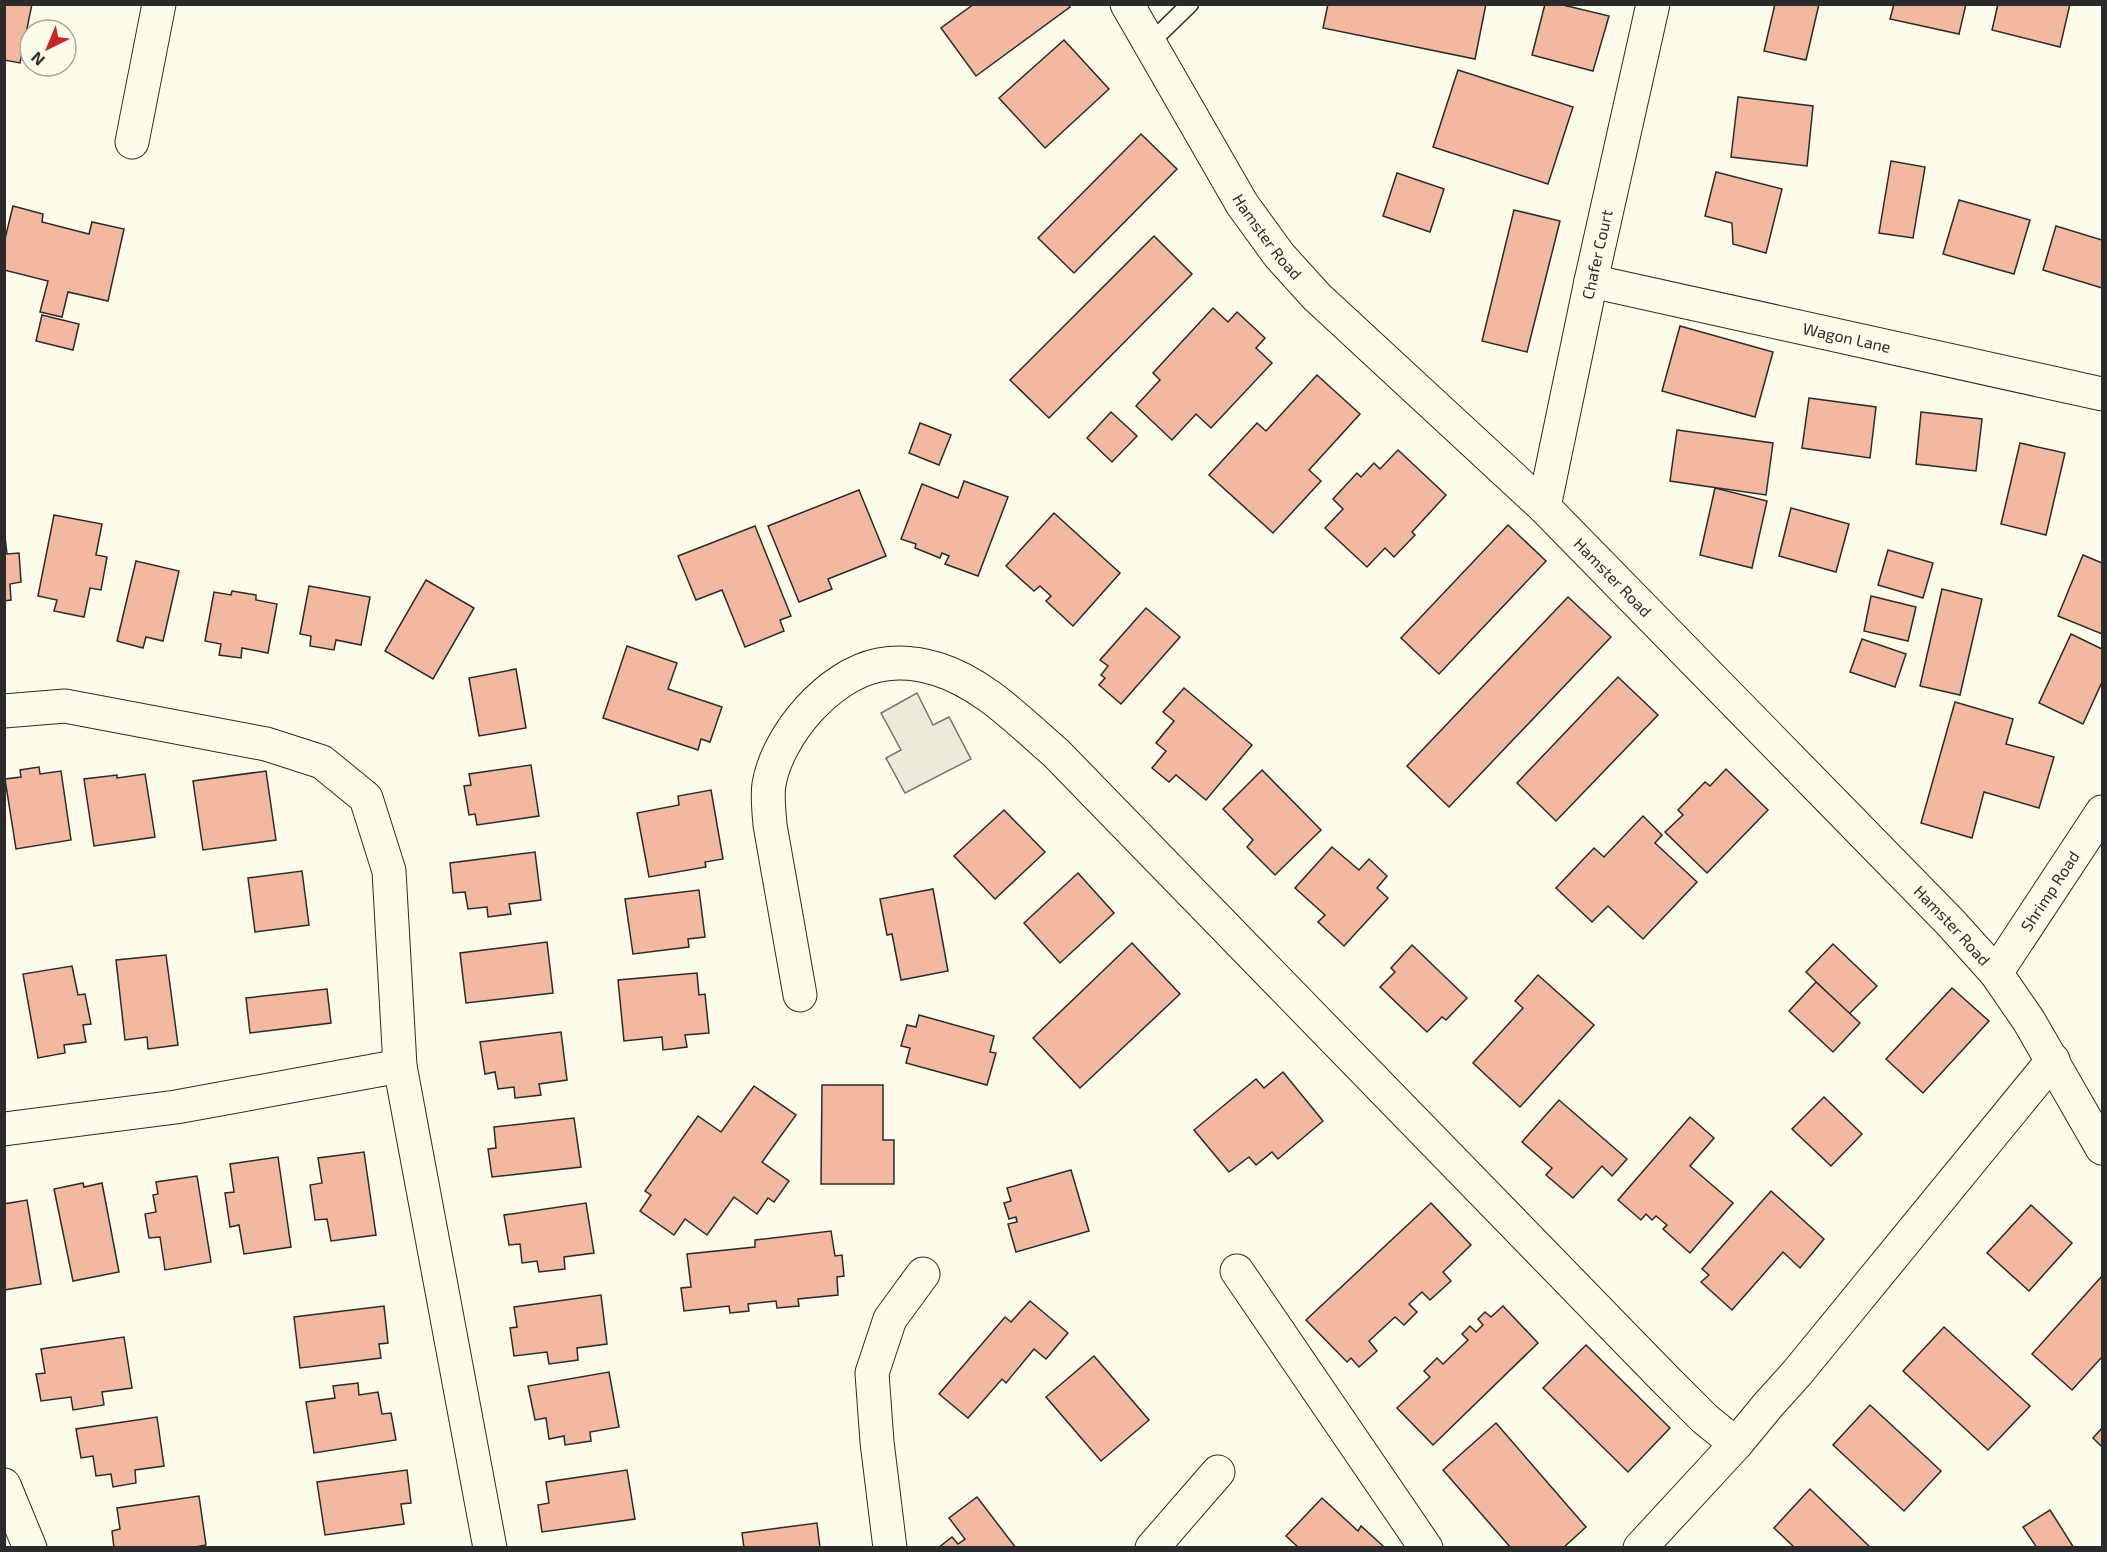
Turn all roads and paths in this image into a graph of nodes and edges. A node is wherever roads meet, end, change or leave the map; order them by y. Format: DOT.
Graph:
graph roads {
  1 [pos="159,4"];
  2 [pos="1127,4"];
  3 [pos="1190,4"];
  4 [pos="1653,4"];
  5 [pos="1149,44"];
  6 [pos="132,142"];
  7 [pos="1591,281"];
  8 [pos="2103,394"];
  9 [pos="1544,507"];
  10 [pos="4,711"];
  11 [pos="2103,812"];
  12 [pos="1996,973"];
  13 [pos="800,995"];
  14 [pos="2053,1060"];
  15 [pos="400,1066"];
  16 [pos="4,1129"];
  17 [pos="2103,1148"];
  18 [pos="1237,1271"];
  19 [pos="923,1274"];
  20 [pos="1736,1444"];
  21 [pos="1218,1472"];
  22 [pos="4,1485"];
  23 [pos="30,1548"];
  24 [pos="490,1548"];
  25 [pos="890,1548"];
  26 [pos="1152,1548"];
  27 [pos="1426,1548"];
  28 [pos="1640,1548"];
  1 -- 6 [label="street"];
  2 -- 5 [label="street, Hamster Road"];
  3 -- 5 [label="lane"];
  4 -- 7 [label="street, Chafer Court"];
  5 -- 9 [label="street, Hamster Road"];
  7 -- 8 [label="street, Wagon Lane"];
  7 -- 9 [label="street, Chafer Court"];
  9 -- 12 [label="street, Hamster Road"];
  10 -- 15 [label="street"];
  11 -- 12 [label="street, Shrimp Road"];
  12 -- 14 [label="street, Hamster Road"];
  13 -- 20 [label="street"];
  14 -- 17 [label="street, Hamster Road"];
  14 -- 20 [label="street"];
  15 -- 16 [label="street"];
  15 -- 24 [label="street"];
  18 -- 27 [label="street"];
  19 -- 25 [label="street"];
  20 -- 28 [label="street"];
  21 -- 26 [label="street"];
  22 -- 23 [label="street"];
}
